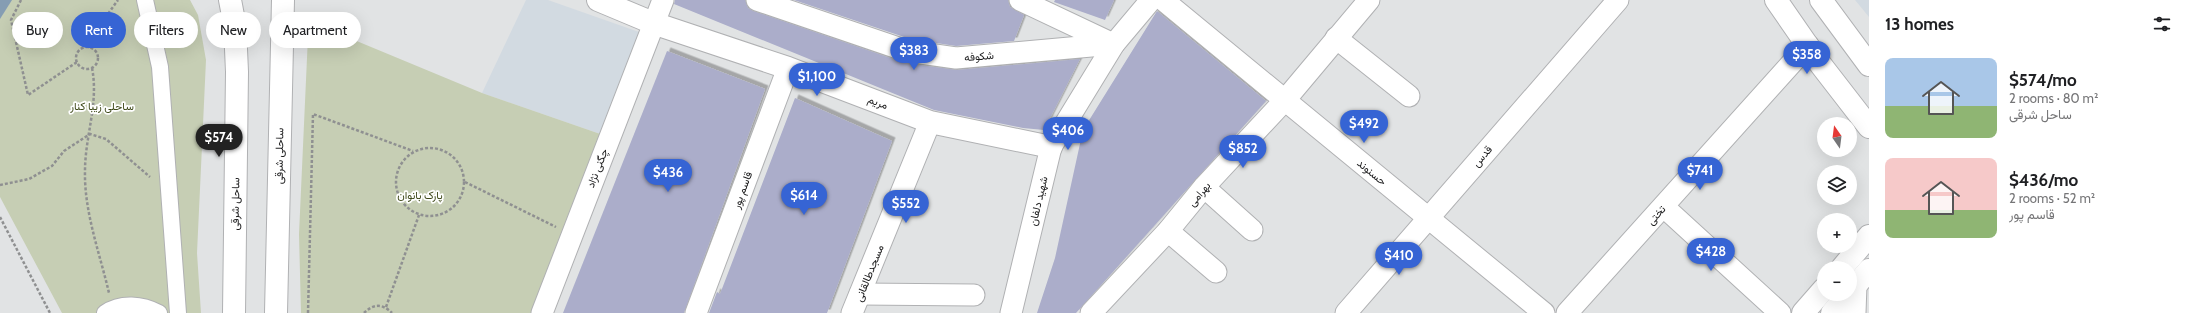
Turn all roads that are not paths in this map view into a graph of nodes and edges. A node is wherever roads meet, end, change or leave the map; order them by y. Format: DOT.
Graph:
graph roads {
  1 [pos="145,0"];
  2 [pos="230,0"];
  3 [pos="283,0"];
  4 [pos="598,0"];
  5 [pos="663,0"];
  6 [pos="757,0"];
  7 [pos="1020,0"];
  8 [pos="1152,0"];
  9 [pos="1163,0"];
  10 [pos="1369,0"];
  11 [pos="1618,0"];
  12 [pos="1776,0"];
  13 [pos="1821,0"];
  14 [pos="653,23"];
  15 [pos="1336,38"];
  16 [pos="1114,44"];
  17 [pos="1808,45"];
  18 [pos="1869,65"];
  19 [pos="788,68"];
  20 [pos="1409,96"];
  21 [pos="1285,100"];
  22 [pos="930,122"];
  23 [pos="1869,127"];
  24 [pos="1051,147"];
  25 [pos="1204,187"];
  26 [pos="1664,207"];
  27 [pos="1428,217"];
  28 [pos="1252,230"];
  29 [pos="1168,231"];
  30 [pos="1869,236"];
  31 [pos="1848,261"];
  32 [pos="1216,272"];
  33 [pos="860,294"];
  34 [pos="974,295"];
  35 [pos="1817,297"];
  36 [pos="1842,301"];
  37 [pos="1855,301"];
  38 [pos="109,310"];
  39 [pos="159,313"];
  40 [pos="178,313"];
  41 [pos="234,313"];
  42 [pos="276,313"];
  43 [pos="542,313"];
  44 [pos="696,313"];
  45 [pos="852,313"];
  46 [pos="1011,313"];
  47 [pos="1091,313"];
  48 [pos="1346,313"];
  49 [pos="1544,313"];
  50 [pos="1567,313"];
  51 [pos="1780,313"];
  52 [pos="1803,313"];
  53 [pos="1832,313"];
  54 [pos="1855,313"];
  1 -- 40 [label="street"];
  2 -- 41 [label="main road, ساحل شرقی"];
  3 -- 42 [label="main road, ساحلی شرقی"];
  4 -- 14 [label="main road, مریم"];
  5 -- 14 [label="street, چگنی نژاد"];
  6 -- 16 [label="street, شکوفه"];
  7 -- 16 [label="street"];
  8 -- 16 [label="street, شهید دلفان"];
  9 -- 21 [label="street, حسنوند"];
  10 -- 15 [label="street, بهرامی"];
  11 -- 27 [label="street, قدس"];
  12 -- 17 [label="main road"];
  13 -- 18 [label="main road"];
  14 -- 19 [label="main road, مریم"];
  14 -- 43 [label="street, چگنی نژاد"];
  15 -- 20 [label="street"];
  15 -- 21 [label="street, بهرامی"];
  16 -- 24 [label="street, شهید دلفان"];
  17 -- 23 [label="main road"];
  17 -- 26 [label="street, تختی"];
  19 -- 22 [label="main road, مریم"];
  19 -- 44 [label="street, قاسم پور"];
  21 -- 25 [label="street, بهرامی"];
  21 -- 27 [label="street, حسنوند"];
  22 -- 24 [label="main road, مریم"];
  22 -- 33 [label="street, مسجدطالقانی"];
  24 -- 46 [label="street, شهید دلفان"];
  25 -- 28 [label="street"];
  25 -- 29 [label="street, بهرامی"];
  26 -- 50 [label="street, تختی"];
  26 -- 51 [label="street"];
  27 -- 48 [label="street, قدس"];
  27 -- 49 [label="street, حسنوند"];
  29 -- 32 [label="street"];
  29 -- 47 [label="street, بهرامی"];
  30 -- 31 [label="main road"];
  33 -- 34 [label="street"];
  33 -- 45 [label="street, مسجدطالقانی"];
  35 -- 52 [label="main road"];
  36 -- 53 [label="main road"];
  37 -- 54 [label="street"];
  38 -- 39 [label="street"];
}
